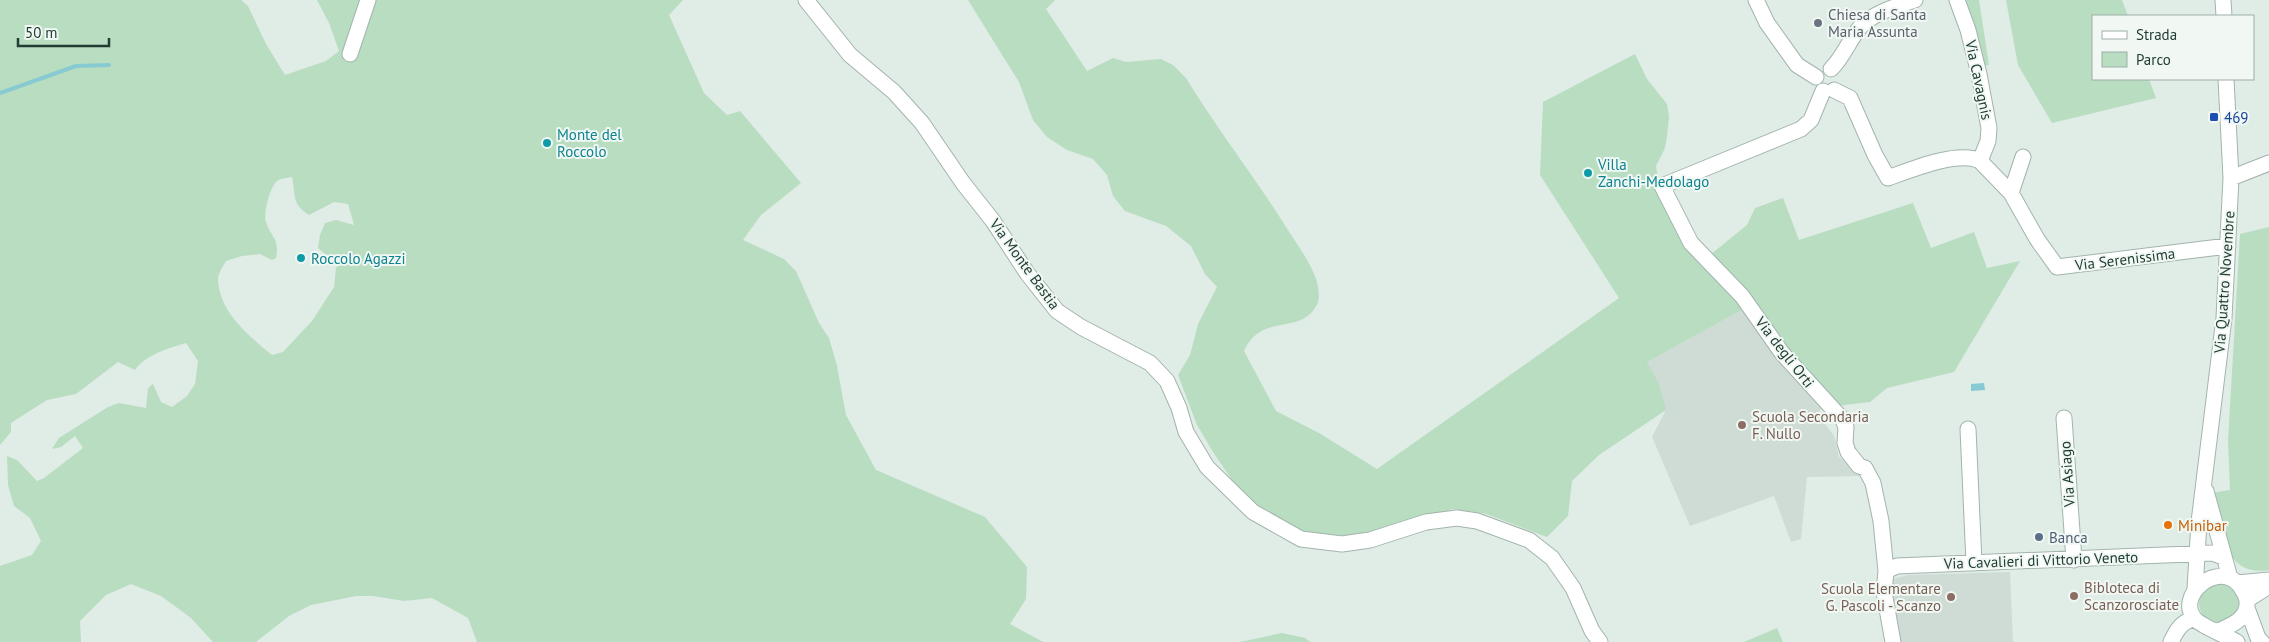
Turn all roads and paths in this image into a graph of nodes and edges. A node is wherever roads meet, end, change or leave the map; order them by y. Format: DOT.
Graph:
graph roads {
  1 [pos="368,0"];
  2 [pos="806,0"];
  3 [pos="1756,0"];
  4 [pos="1915,0"];
  5 [pos="1957,0"];
  6 [pos="2223,0"];
  7 [pos="2224,15"];
  8 [pos="350,54"];
  9 [pos="1831,69"];
  10 [pos="1816,77"];
  11 [pos="2226,80"];
  12 [pos="1829,91"];
  13 [pos="2023,157"];
  14 [pos="1980,160"];
  15 [pos="2269,163"];
  16 [pos="2230,178"];
  17 [pos="2010,193"];
  18 [pos="2228,246"];
  19 [pos="2064,418"];
  20 [pos="1968,429"];
  21 [pos="2205,484"];
  22 [pos="2196,554"];
  23 [pos="2223,556"];
  24 [pos="2074,560"];
  25 [pos="1974,562"];
  26 [pos="1886,571"];
  27 [pos="2269,580"];
  28 [pos="2234,581"];
  29 [pos="2269,586"];
  30 [pos="2195,589"];
  31 [pos="2247,604"];
  32 [pos="2194,618"];
  33 [pos="2218,631"];
  34 [pos="1600,642"];
  35 [pos="1893,642"];
  36 [pos="2171,642"];
  37 [pos="2237,642"];
  38 [pos="2262,642"];
  1 -- 8 [label="street"];
  2 -- 34 [label="street, Via Monte Bastia"];
  3 -- 10 [label="street"];
  4 -- 9 [label="street"];
  5 -- 14 [label="street, Via Cavagnis"];
  6 -- 7 [label="street"];
  9 -- 10 [label="street"];
  9 -- 12 [label="street"];
  10 -- 12 [label="street"];
  11 -- 16 [label="street, Via Quattro Novembre"];
  12 -- 14 [label="street"];
  12 -- 26 [label="street, Via degli Orti"];
  13 -- 17 [label="street"];
  14 -- 17 [label="street, Via Serenissima"];
  15 -- 16 [label="street"];
  16 -- 18 [label="street, Via Quattro Novembre"];
  17 -- 18 [label="street, Via Serenissima"];
  18 -- 21 [label="street, Via Quattro Novembre"];
  19 -- 24 [label="street, Via Asiago"];
  20 -- 25 [label="street"];
  21 -- 22 [label="street, Via Quattro Novembre"];
  21 -- 23 [label="street, Via Quattro Novembre"];
  22 -- 23 [label="street"];
  22 -- 24 [label="street, Via Cavalieri di Vittorio Veneto"];
  22 -- 30 [label="street, Via Quattro Novembre"];
  23 -- 28 [label="street, Via Quattro Novembre"];
  24 -- 25 [label="street, Via Cavalieri di Vittorio Veneto"];
  25 -- 26 [label="street, Via Cavalieri di Vittorio Veneto"];
  26 -- 35 [label="street, Via degli Orti"];
  27 -- 28 [label="street"];
  28 -- 30 [label="street"];
  28 -- 31 [label="street"];
  29 -- 31 [label="street"];
  30 -- 32 [label="street"];
  31 -- 33 [label="street"];
  31 -- 38 [label="street"];
  32 -- 33 [label="street"];
  32 -- 36 [label="street"];
  33 -- 37 [label="street"];
}
